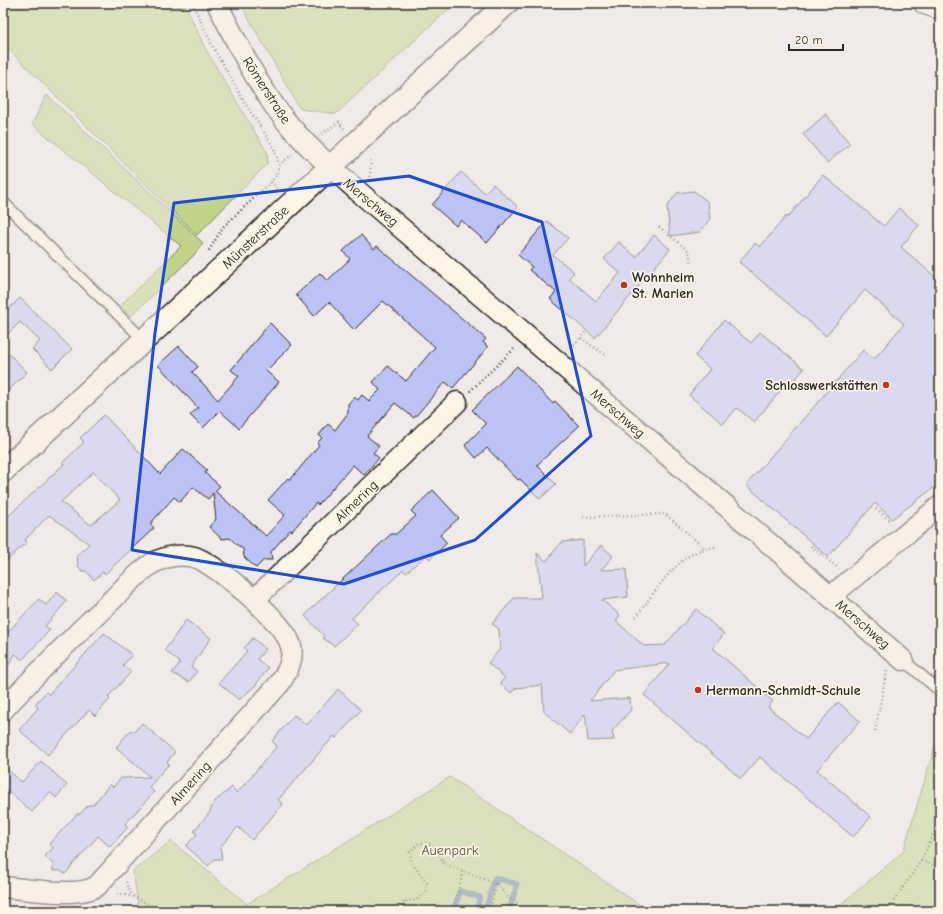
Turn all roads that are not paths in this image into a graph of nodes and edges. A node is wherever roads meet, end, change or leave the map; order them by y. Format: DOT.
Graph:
graph roads {
  1 [pos="218,3"];
  2 [pos="507,3"];
  3 [pos="925,3"];
  4 [pos="940,8"];
  5 [pos="330,167"];
  6 [pos="3,202"];
  7 [pos="144,340"];
  8 [pos="457,402"];
  9 [pos="3,471"];
  10 [pos="940,506"];
  11 [pos="831,596"];
  12 [pos="254,600"];
  13 [pos="902,659"];
  14 [pos="940,691"];
  15 [pos="3,710"];
  16 [pos="3,888"];
  1 -- 5 [label="street, Römerstraße"];
  2 -- 5 [label="main road, Münsterstraße"];
  3 -- 4 [label="main road"];
  5 -- 7 [label="main road, Münsterstraße"];
  5 -- 11 [label="street, Merschweg"];
  6 -- 7 [label="lane"];
  7 -- 9 [label="main road, Münsterstraße"];
  8 -- 12 [label="street, Almering"];
  10 -- 11 [label="street"];
  11 -- 13 [label="street, Merschweg"];
  12 -- 15 [label="street, Almering"];
  12 -- 16 [label="street, Almering"];
  13 -- 14 [label="lane"];
}
